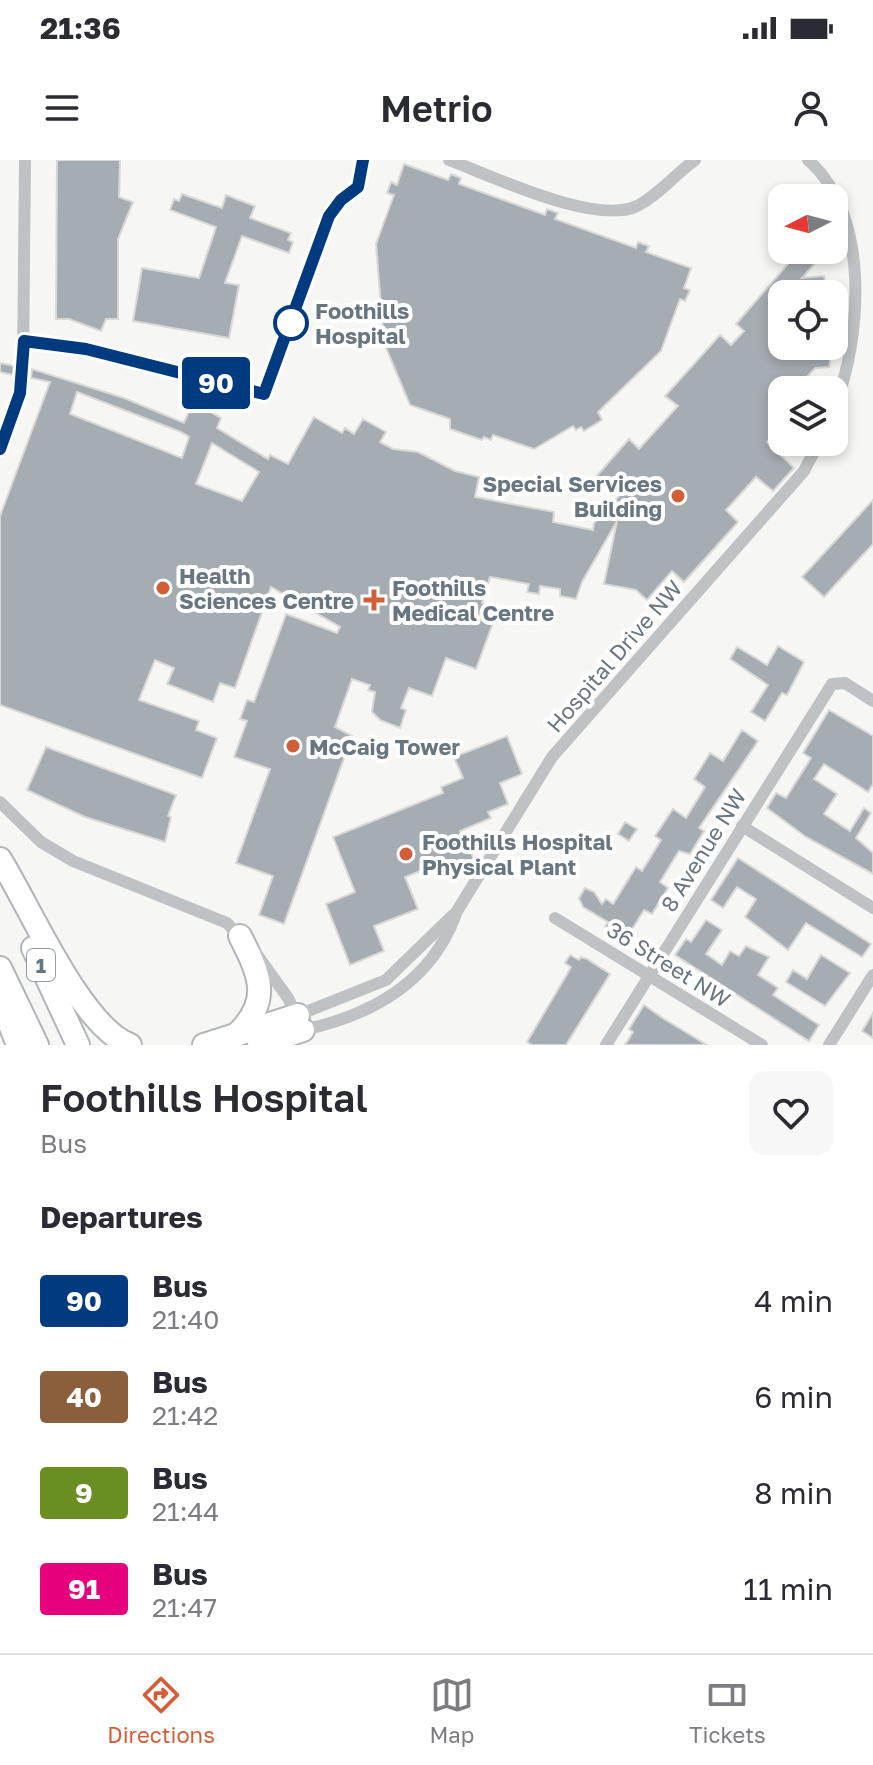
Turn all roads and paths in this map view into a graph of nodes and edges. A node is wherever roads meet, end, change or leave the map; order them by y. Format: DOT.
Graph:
graph roads {
  1 [pos="25,160"];
  2 [pos="449,160"];
  3 [pos="695,160"];
  4 [pos="808,160"];
  5 [pos="846,376"];
  6 [pos="0,449"];
  7 [pos="812,456"];
  8 [pos="873,701"];
  9 [pos="0,802"];
  10 [pos="742,826"];
  11 [pos="0,859"];
  12 [pos="0,887"];
  13 [pos="873,908"];
  14 [pos="457,911"];
  15 [pos="555,918"];
  16 [pos="240,936"];
  17 [pos="0,968"];
  18 [pos="649,975"];
  19 [pos="873,975"];
  20 [pos="0,999"];
  21 [pos="300,1022"];
  22 [pos="234,1037"];
  23 [pos="18,1045"];
  24 [pos="37,1045"];
  25 [pos="78,1045"];
  26 [pos="130,1045"];
  27 [pos="204,1045"];
  28 [pos="259,1045"];
  29 [pos="606,1045"];
  30 [pos="762,1045"];
  31 [pos="829,1045"];
  1 -- 6 [label="street"];
  2 -- 3 [label="street"];
  4 -- 5 [label="street"];
  7 -- 14 [label="street, Hospital Drive NW"];
  8 -- 10 [label="street, 8 Avenue NW"];
  9 -- 16 [label="street"];
  10 -- 13 [label="street"];
  10 -- 18 [label="street, 8 Avenue NW"];
  11 -- 26 [label="highway"];
  12 -- 25 [label="highway, 1"];
  14 -- 21 [label="street, Hospital Drive NW"];
  14 -- 21 [label="street, Hospital Drive NW"];
  15 -- 18 [label="street, 36 Street NW"];
  16 -- 21 [label="street"];
  16 -- 22 [label="highway"];
  17 -- 24 [label="highway, 1"];
  18 -- 29 [label="street, 8 Avenue NW"];
  18 -- 30 [label="street, 36 Street NW"];
  19 -- 31 [label="street"];
  20 -- 23 [label="highway"];
  21 -- 22 [label="highway"];
  21 -- 28 [label="highway"];
  22 -- 27 [label="highway"];
}
